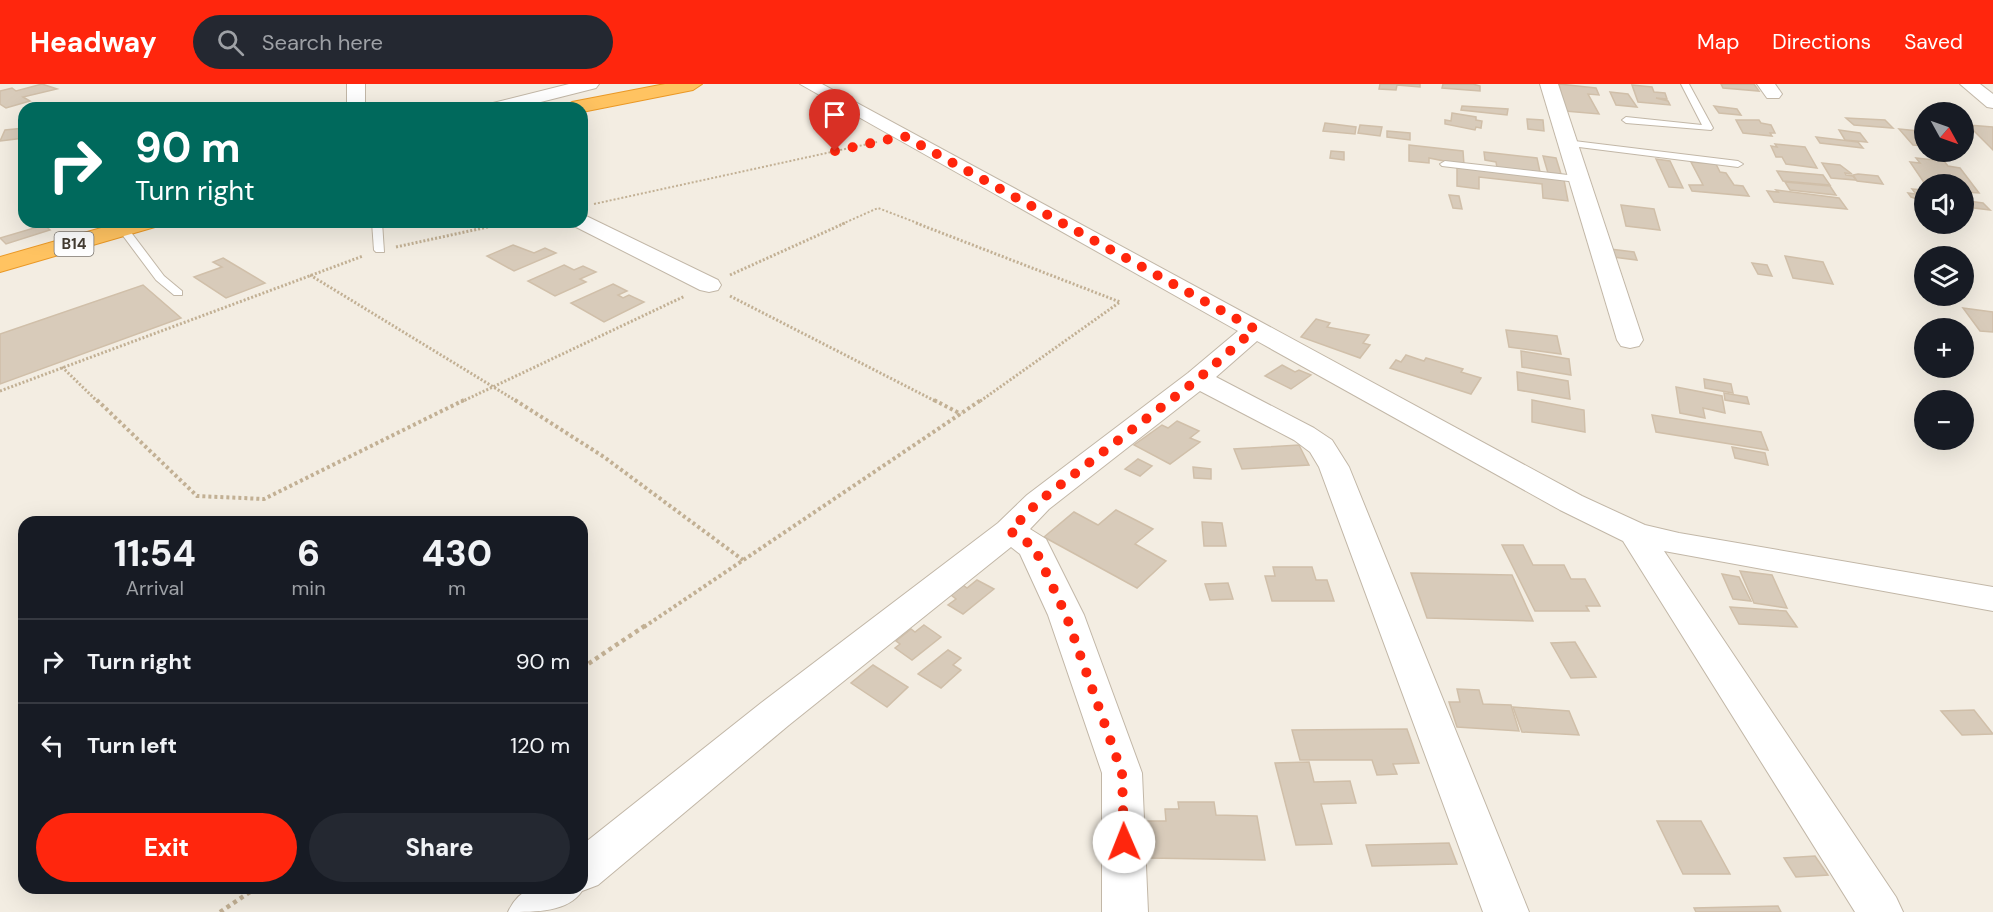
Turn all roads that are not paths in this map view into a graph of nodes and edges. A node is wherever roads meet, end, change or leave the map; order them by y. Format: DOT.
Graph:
graph roads {
  1 [pos="356,84"];
  2 [pos="590,84"];
  3 [pos="693,84"];
  4 [pos="809,84"];
  5 [pos="1549,84"];
  6 [pos="1684,84"];
  7 [pos="1969,84"];
  8 [pos="356,102"];
  9 [pos="519,102"];
  10 [pos="1993,103"];
  11 [pos="588,105"];
  12 [pos="1626,120"];
  13 [pos="1566,143"];
  14 [pos="1445,164"];
  15 [pos="1738,164"];
  16 [pos="1577,179"];
  17 [pos="588,212"];
  18 [pos="126,228"];
  19 [pos="378,228"];
  20 [pos="123,229"];
  21 [pos="380,250"];
  22 [pos="0,265"];
  23 [pos="708,285"];
  24 [pos="178,293"];
  25 [pos="1255,329"];
  26 [pos="1630,340"];
  27 [pos="1198,379"];
  28 [pos="1010,531"];
  29 [pos="1635,533"];
  30 [pos="1993,600"];
  31 [pos="588,866"];
  32 [pos="554,894"];
  33 [pos="531,912"];
  34 [pos="1125,912"];
  35 [pos="1506,912"];
  36 [pos="1880,912"];
  1 -- 8 [label="street"];
  2 -- 9 [label="street"];
  3 -- 11 [label="highway"];
  4 -- 25 [label="street"];
  5 -- 13 [label="street"];
  6 -- 12 [label="lane"];
  7 -- 10 [label="street"];
  13 -- 15 [label="lane"];
  13 -- 16 [label="street"];
  14 -- 16 [label="lane"];
  16 -- 26 [label="street"];
  17 -- 23 [label="street"];
  18 -- 20 [label="highway, B14"];
  19 -- 21 [label="lane"];
  20 -- 22 [label="highway, B14"];
  20 -- 24 [label="lane"];
  25 -- 27 [label="street"];
  25 -- 29 [label="street"];
  27 -- 28 [label="street"];
  27 -- 35 [label="street"];
  28 -- 31 [label="street"];
  28 -- 34 [label="street"];
  29 -- 30 [label="street"];
  29 -- 36 [label="street"];
  32 -- 33 [label="street"];
}
